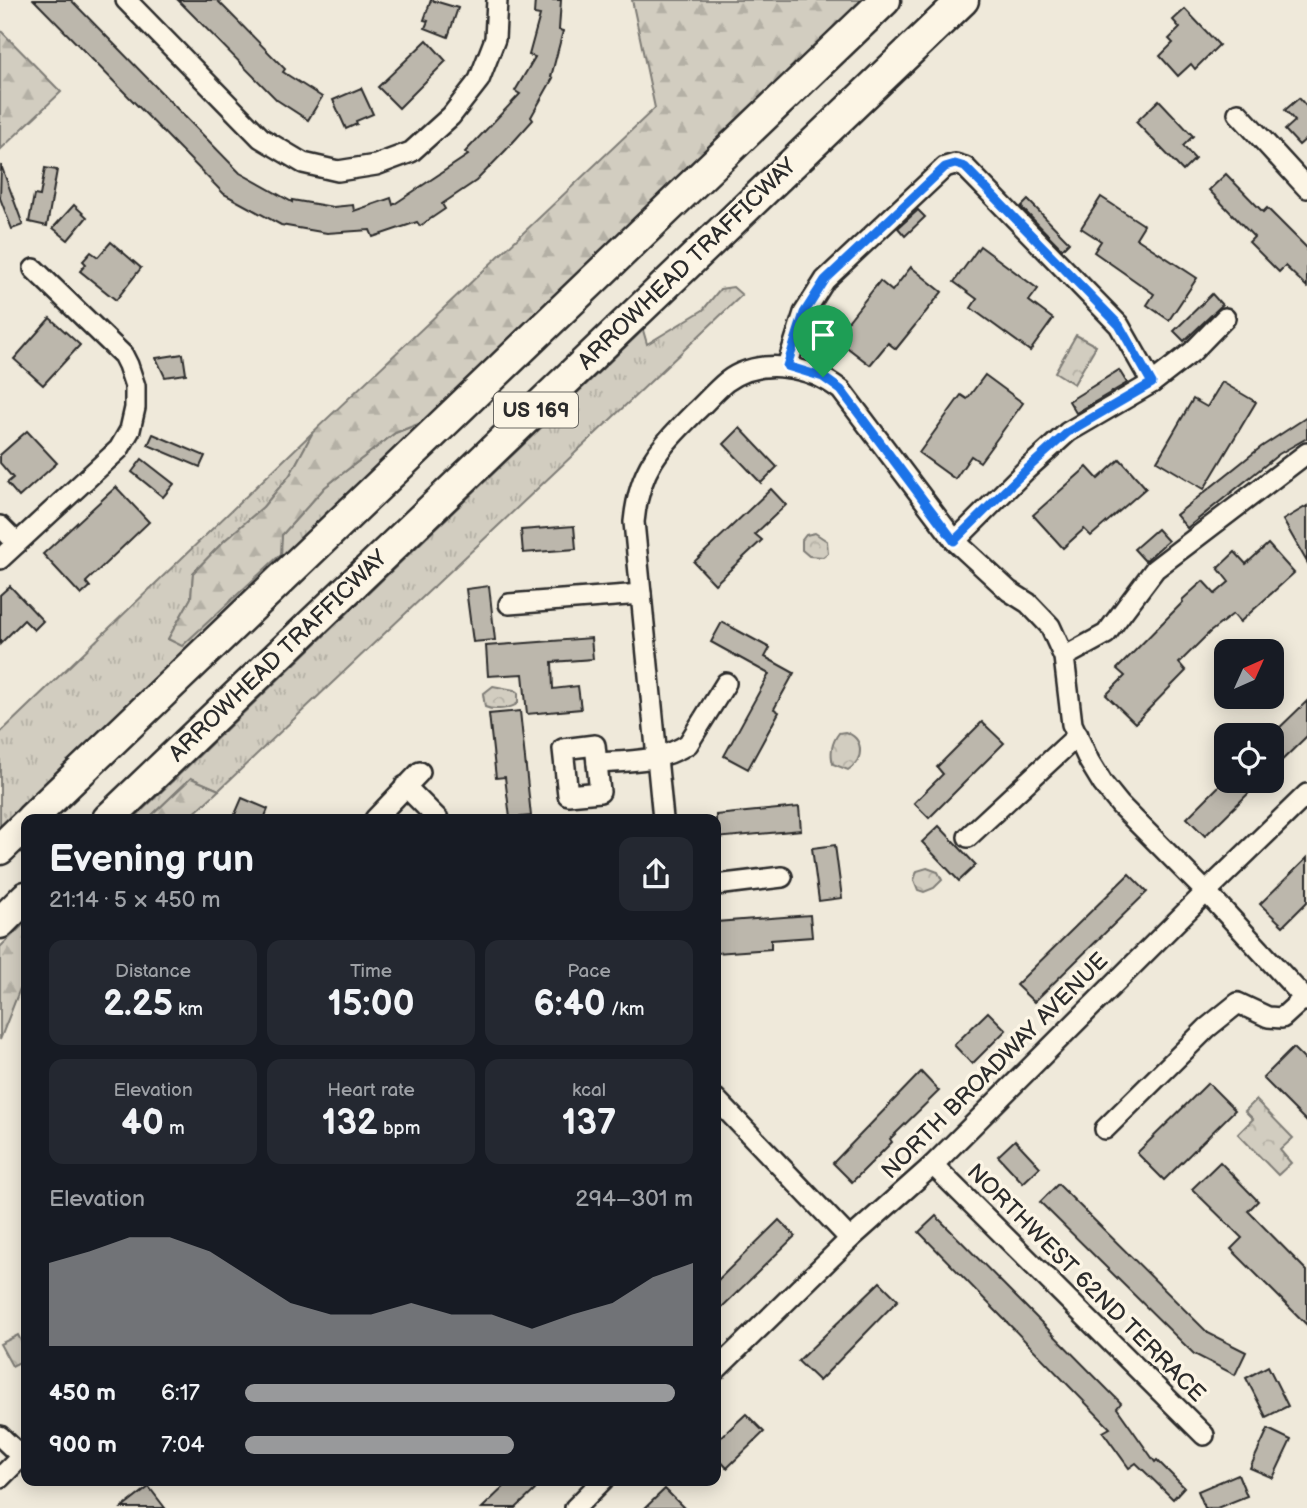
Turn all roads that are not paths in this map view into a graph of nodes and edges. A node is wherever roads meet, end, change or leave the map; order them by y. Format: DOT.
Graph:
graph roads {
  1 [pos="126,0"];
  2 [pos="497,0"];
  3 [pos="885,0"];
  4 [pos="963,0"];
  5 [pos="1238,113"];
  6 [pos="1307,188"];
  7 [pos="34,269"];
  8 [pos="1225,318"];
  9 [pos="787,366"];
  10 [pos="1152,383"];
  11 [pos="1307,453"];
  12 [pos="0,526"];
  13 [pos="954,541"];
  14 [pos="17,543"];
  15 [pos="0,559"];
  16 [pos="641,594"];
  17 [pos="509,604"];
  18 [pos="1064,657"];
  19 [pos="726,683"];
  20 [pos="1077,735"];
  21 [pos="657,758"];
  22 [pos="597,763"];
  23 [pos="420,772"];
  24 [pos="405,786"];
  25 [pos="1307,794"];
  26 [pos="36,814"];
  27 [pos="113,814"];
  28 [pos="380,814"];
  29 [pos="433,814"];
  30 [pos="663,814"];
  31 [pos="21,829"];
  32 [pos="968,837"];
  33 [pos="0,849"];
  34 [pos="782,877"];
  35 [pos="721,884"];
  36 [pos="1206,892"];
  37 [pos="21,902"];
  38 [pos="0,923"];
  39 [pos="1305,1000"];
  40 [pos="721,1104"];
  41 [pos="1105,1129"];
  42 [pos="933,1165"];
  43 [pos="850,1239"];
  44 [pos="721,1365"];
  45 [pos="1204,1435"];
  46 [pos="0,1436"];
  47 [pos="21,1453"];
  48 [pos="21,1458"];
  49 [pos="0,1478"];
  50 [pos="597,1486"];
  51 [pos="575,1508"];
  1 -- 2 [label="street"];
  3 -- 26 [label="highway, US 169"];
  4 -- 27 [label="highway, ARROWHEAD TRAFFICWAY / US 169"];
  5 -- 6 [label="street"];
  7 -- 14 [label="street"];
  8 -- 10 [label="street"];
  9 -- 10 [label="street"];
  9 -- 13 [label="street"];
  9 -- 16 [label="street"];
  10 -- 13 [label="street"];
  11 -- 18 [label="street"];
  12 -- 14 [label="street"];
  13 -- 18 [label="street"];
  14 -- 15 [label="street"];
  16 -- 17 [label="street"];
  16 -- 21 [label="street"];
  18 -- 20 [label="street"];
  19 -- 21 [label="street"];
  20 -- 32 [label="street"];
  20 -- 36 [label="street"];
  21 -- 22 [label="street"];
  21 -- 30 [label="street"];
  23 -- 24 [label="street"];
  24 -- 28 [label="street"];
  24 -- 29 [label="street"];
  25 -- 36 [label="street, NORTH BROADWAY AVENUE"];
  31 -- 33 [label="highway"];
  34 -- 35 [label="street"];
  36 -- 39 [label="street"];
  36 -- 42 [label="street, NORTH BROADWAY AVENUE"];
  37 -- 38 [label="highway"];
  39 -- 41 [label="street"];
  40 -- 43 [label="street"];
  42 -- 43 [label="street, NORTH BROADWAY AVENUE"];
  42 -- 45 [label="street, NORTHWEST 62ND TERRACE"];
  43 -- 44 [label="street, NORTH BROADWAY AVENUE"];
  46 -- 47 [label="street"];
  48 -- 49 [label="street"];
  50 -- 51 [label="street"];
}
